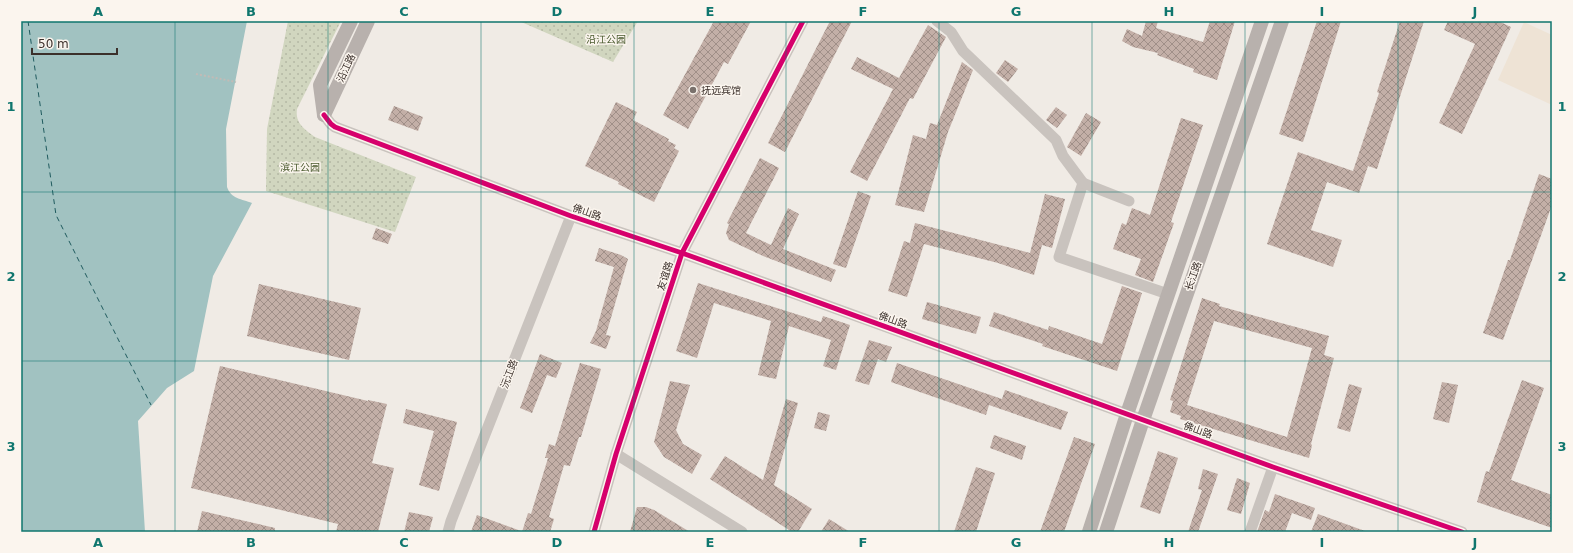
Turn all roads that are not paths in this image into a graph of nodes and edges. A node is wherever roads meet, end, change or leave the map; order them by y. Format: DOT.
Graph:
graph roads {
  1 [pos="351,21"];
  2 [pos="368,21"];
  3 [pos="803,21"];
  4 [pos="937,21"];
  5 [pos="1262,21"];
  6 [pos="1282,21"];
  7 [pos="324,115"];
  8 [pos="1083,182"];
  9 [pos="1129,201"];
  10 [pos="571,216"];
  11 [pos="682,254"];
  12 [pos="1168,294"];
  13 [pos="1127,414"];
  14 [pos="1143,420"];
  15 [pos="616,454"];
  16 [pos="1273,467"];
  17 [pos="448,532"];
  18 [pos="594,532"];
  19 [pos="742,532"];
  20 [pos="1089,532"];
  21 [pos="1106,532"];
  22 [pos="1250,532"];
  23 [pos="1462,532"];
  1 -- 7 [label="main road"];
  2 -- 7 [label="main road, 沿江路"];
  3 -- 11 [label="street, 友谊路"];
  4 -- 8 [label="street"];
  5 -- 12 [label="main road, 长江路"];
  6 -- 14 [label="main road, 长江路"];
  7 -- 10 [label="street, 佛山路"];
  8 -- 9 [label="street"];
  8 -- 12 [label="street"];
  10 -- 11 [label="street, 佛山路"];
  10 -- 17 [label="street, 沅江路"];
  11 -- 13 [label="street, 佛山路"];
  11 -- 15 [label="street, 友谊路"];
  12 -- 13 [label="main road, 长江路"];
  13 -- 14 [label="street, 佛山路"];
  13 -- 20 [label="main road, 长江路"];
  14 -- 16 [label="street, 佛山路"];
  14 -- 21 [label="main road, 长江路"];
  15 -- 18 [label="street, 友谊路"];
  15 -- 19 [label="street"];
  16 -- 22 [label="street"];
  16 -- 23 [label="street, 佛山路"];
}
